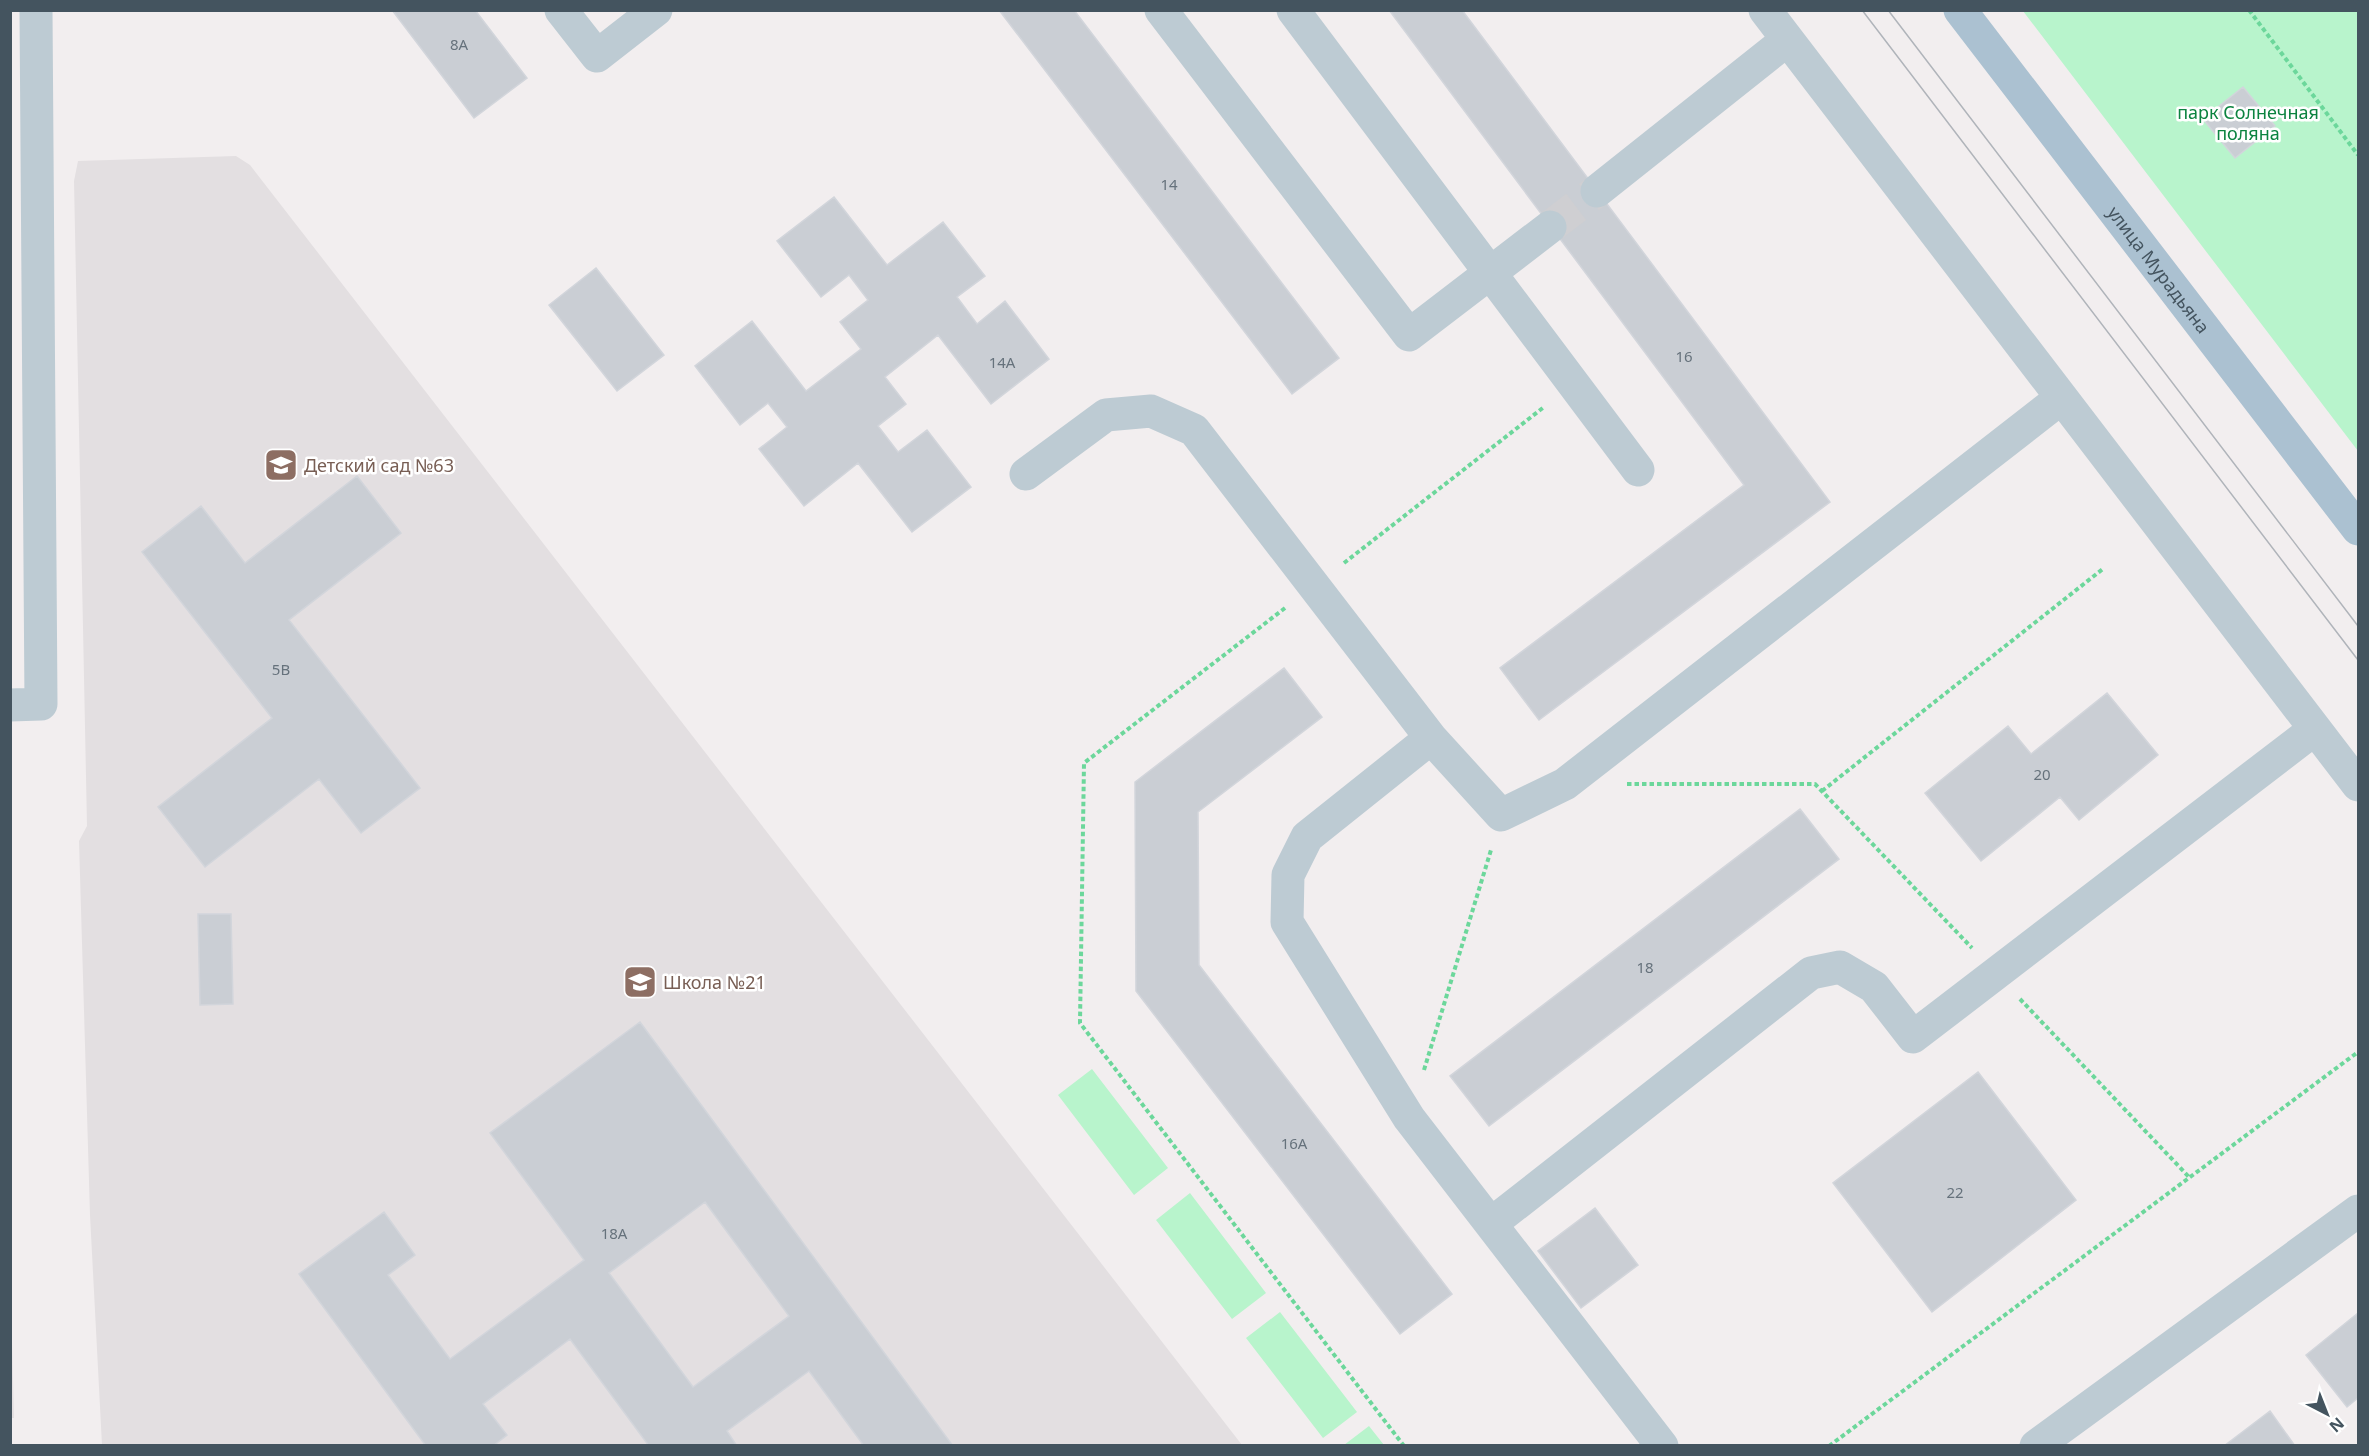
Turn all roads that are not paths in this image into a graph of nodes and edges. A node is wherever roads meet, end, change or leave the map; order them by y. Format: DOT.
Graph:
graph roads {
  1 [pos="36,10"];
  2 [pos="561,10"];
  3 [pos="656,10"];
  4 [pos="1161,10"];
  5 [pos="1293,10"];
  6 [pos="1765,10"];
  7 [pos="1960,10"];
  8 [pos="1787,40"];
  9 [pos="24,136"];
  10 [pos="1597,191"];
  11 [pos="1550,226"];
  12 [pos="1490,273"];
  13 [pos="2060,399"];
  14 [pos="1638,470"];
  15 [pos="1026,474"];
  16 [pos="2358,529"];
  17 [pos="10,705"];
  18 [pos="2315,729"];
  19 [pos="1431,738"];
  20 [pos="2358,785"];
  21 [pos="2358,1211"];
  22 [pos="1492,1223"];
  23 [pos="1662,1446"];
  24 [pos="2036,1446"];
  1 -- 9 [label="lane"];
  2 -- 3 [label="lane"];
  4 -- 12 [label="lane"];
  5 -- 12 [label="lane"];
  6 -- 8 [label="lane"];
  7 -- 16 [label="main road, улица Мурадьяна"];
  8 -- 10 [label="lane"];
  8 -- 13 [label="lane"];
  9 -- 17 [label="lane"];
  11 -- 12 [label="lane"];
  12 -- 14 [label="lane"];
  13 -- 18 [label="lane"];
  13 -- 19 [label="lane"];
  15 -- 19 [label="lane"];
  18 -- 20 [label="lane"];
  18 -- 22 [label="lane"];
  19 -- 22 [label="lane"];
  21 -- 24 [label="lane"];
  22 -- 23 [label="lane"];
}
